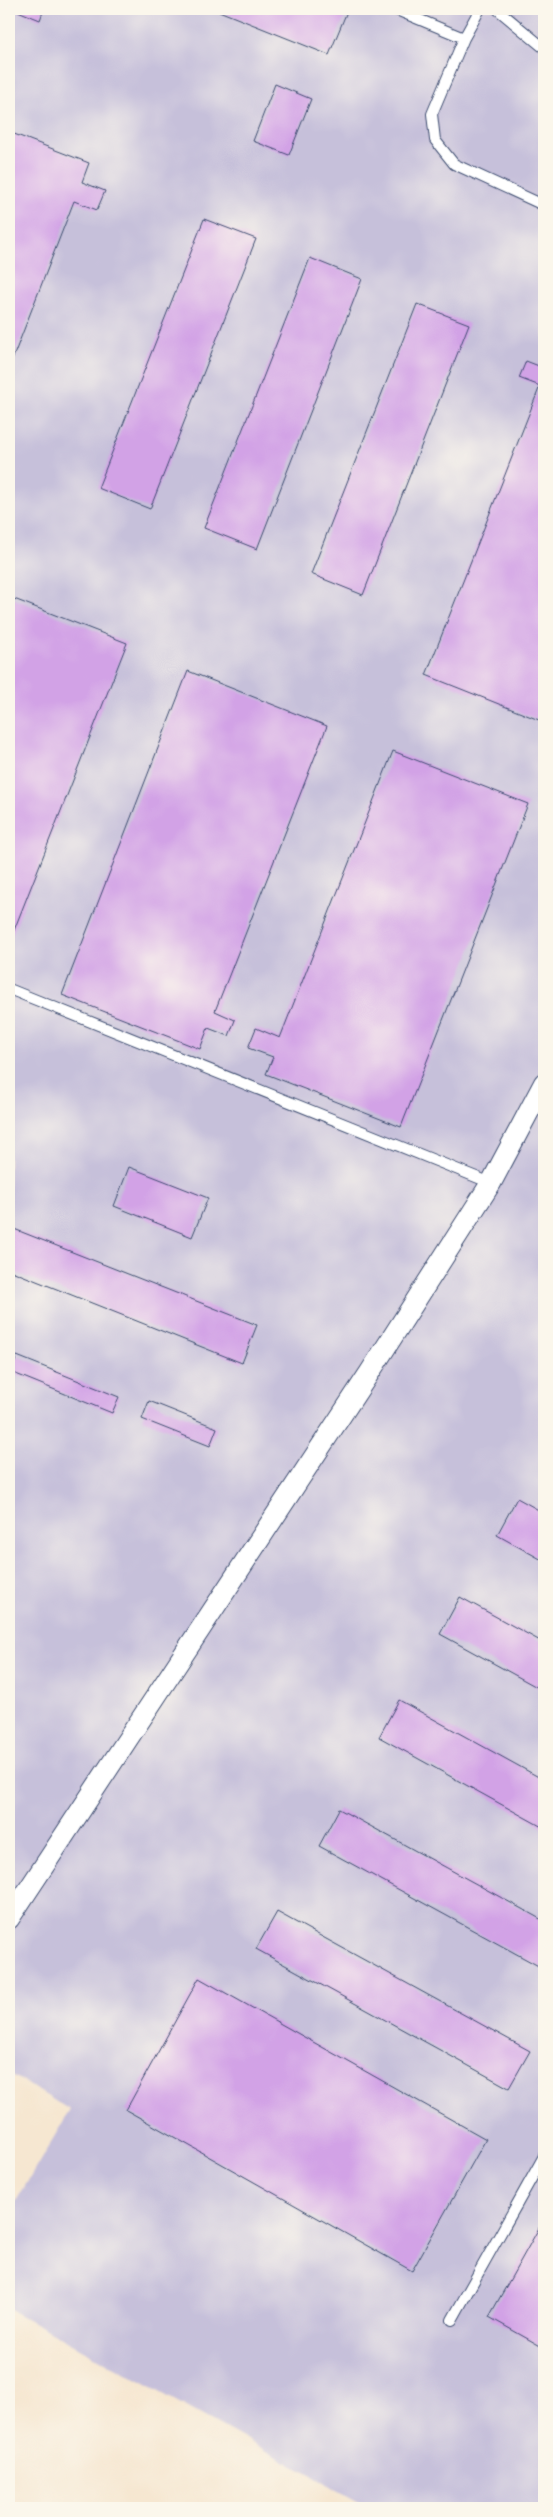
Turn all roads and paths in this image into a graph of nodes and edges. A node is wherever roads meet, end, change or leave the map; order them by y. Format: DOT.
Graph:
graph roads {
  1 [pos="394,9"];
  2 [pos="480,9"];
  3 [pos="497,9"];
  4 [pos="464,38"];
  5 [pos="544,48"];
  6 [pos="543,203"];
  7 [pos="9,989"];
  8 [pos="544,1083"];
  9 [pos="491,1183"];
  10 [pos="9,1919"];
  11 [pos="544,2156"];
  12 [pos="452,2320"];
  1 -- 4 [label="lane"];
  2 -- 4 [label="lane"];
  3 -- 5 [label="lane"];
  4 -- 6 [label="lane"];
  7 -- 9 [label="lane"];
  8 -- 9 [label="street"];
  9 -- 10 [label="street"];
  11 -- 12 [label="lane"];
}
